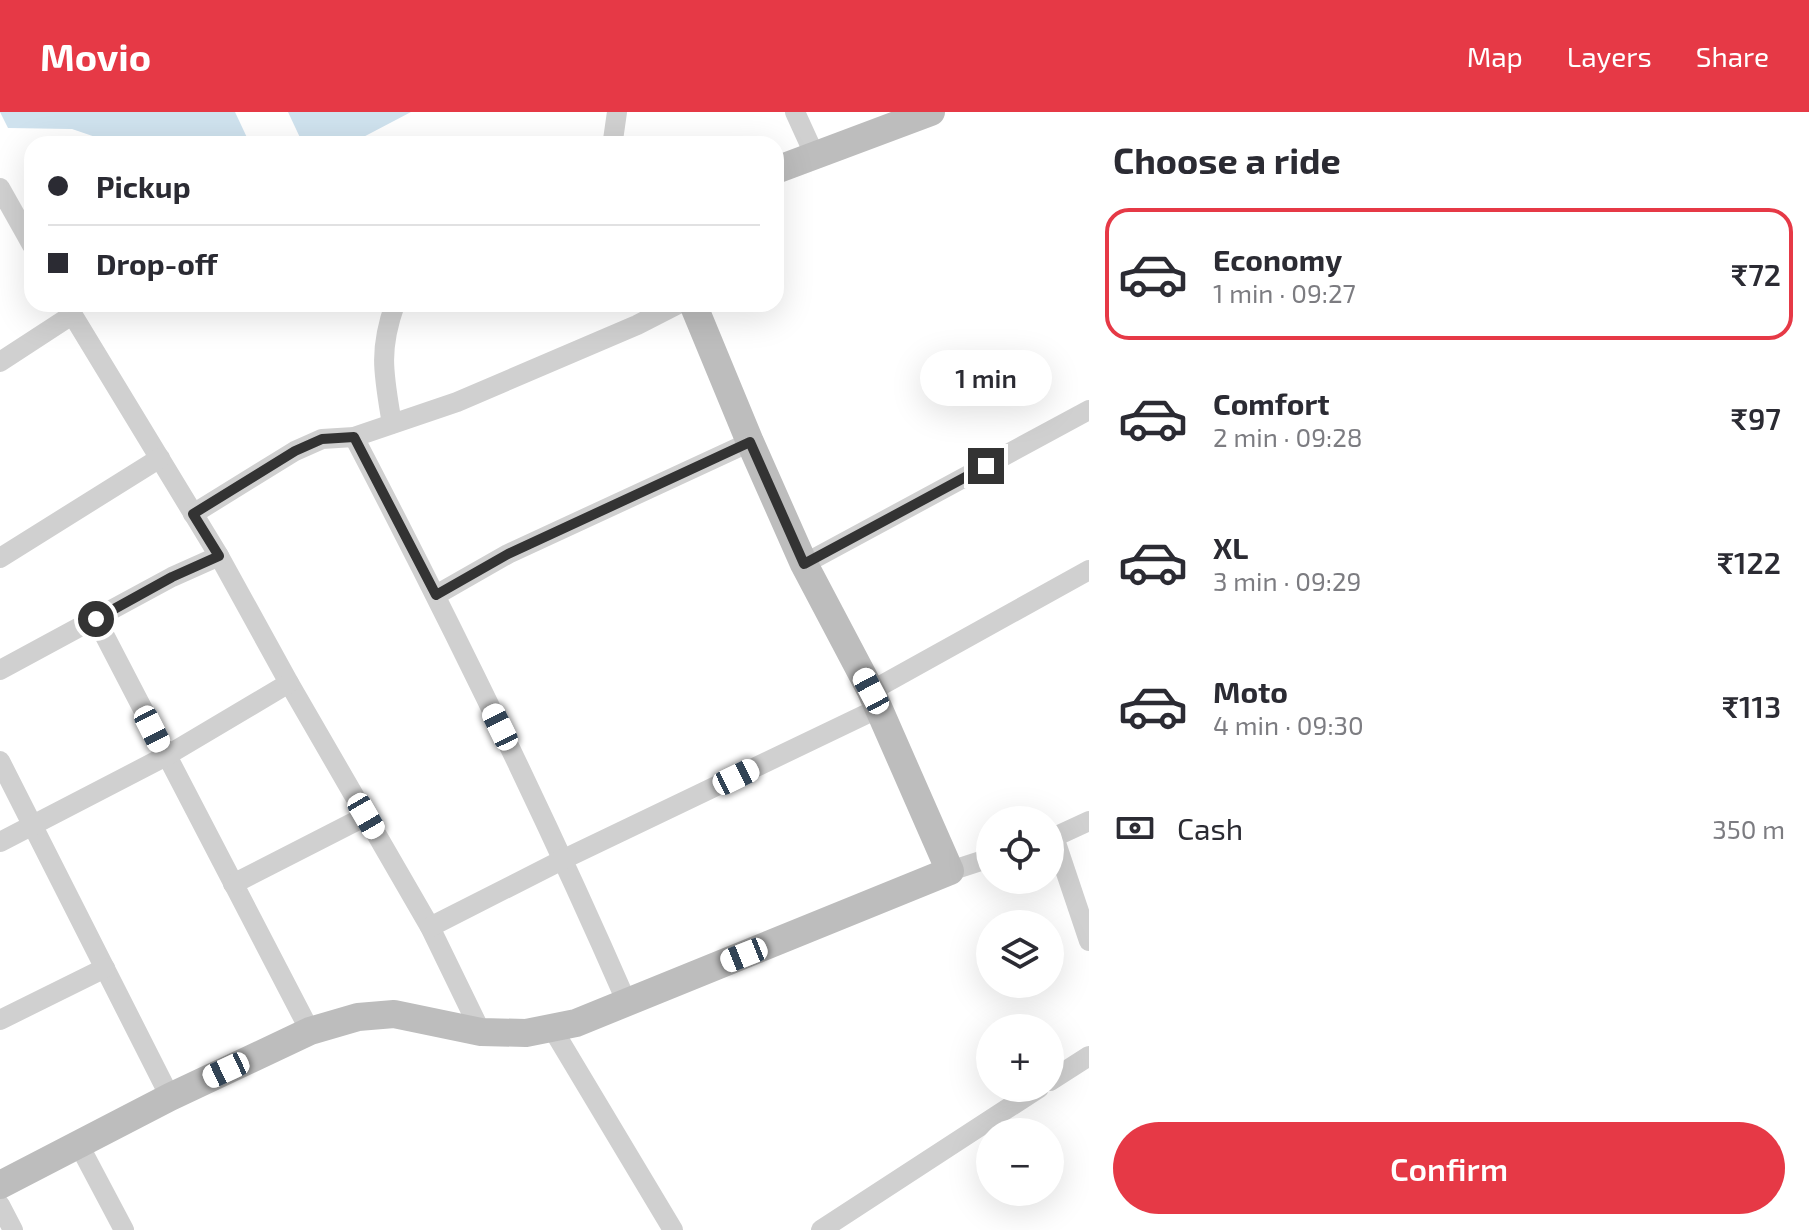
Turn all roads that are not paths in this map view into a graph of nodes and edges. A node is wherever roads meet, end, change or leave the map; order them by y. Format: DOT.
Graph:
graph roads {
  1 [pos="617,112"];
  2 [pos="795,112"];
  3 [pos="931,112"];
  4 [pos="614,136"];
  5 [pos="815,156"];
  6 [pos="784,167"];
  7 [pos="0,188"];
  8 [pos="24,231"];
  9 [pos="66,312"];
  10 [pos="70,312"];
  11 [pos="392,312"];
  12 [pos="662,312"];
  13 [pos="696,312"];
  14 [pos="0,362"];
  15 [pos="1089,410"];
  16 [pos="392,424"];
  17 [pos="354,437"];
  18 [pos="750,442"];
  19 [pos="160,458"];
  20 [pos="193,514"];
  21 [pos="219,556"];
  22 [pos="0,558"];
  23 [pos="804,564"];
  24 [pos="1089,570"];
  25 [pos="436,595"];
  26 [pos="96,619"];
  27 [pos="0,670"];
  28 [pos="289,683"];
  29 [pos="875,700"];
  30 [pos="166,756"];
  31 [pos="0,761"];
  32 [pos="366,816"];
  33 [pos="1089,821"];
  34 [pos="34,824"];
  35 [pos="1064,832"];
  36 [pos="0,842"];
  37 [pos="564,859"];
  38 [pos="976,863"];
  39 [pos="950,871"];
  40 [pos="1064,871"];
  41 [pos="233,884"];
  42 [pos="430,927"];
  43 [pos="1089,941"];
  44 [pos="105,968"];
  45 [pos="627,1003"];
  46 [pos="0,1020"];
  47 [pos="552,1028"];
  48 [pos="310,1031"];
  49 [pos="481,1032"];
  50 [pos="1089,1056"];
  51 [pos="1064,1072"];
  52 [pos="170,1097"];
  53 [pos="1018,1102"];
  54 [pos="79,1145"];
  55 [pos="0,1185"];
  56 [pos="0,1205"];
  57 [pos="13,1230"];
  58 [pos="124,1230"];
  59 [pos="673,1230"];
  60 [pos="821,1230"];
  1 -- 4 [label="street"];
  2 -- 5 [label="street"];
  3 -- 5 [label="street"];
  5 -- 6 [label="street"];
  7 -- 8 [label="street"];
  9 -- 14 [label="street"];
  10 -- 19 [label="street"];
  11 -- 16 [label="street"];
  12 -- 16 [label="street"];
  13 -- 18 [label="street"];
  15 -- 23 [label="street"];
  16 -- 17 [label="street"];
  17 -- 20 [label="street"];
  17 -- 25 [label="street"];
  18 -- 23 [label="street"];
  18 -- 25 [label="street"];
  19 -- 20 [label="street"];
  19 -- 22 [label="street"];
  20 -- 21 [label="street"];
  21 -- 26 [label="street"];
  21 -- 28 [label="street"];
  23 -- 29 [label="street"];
  24 -- 29 [label="street"];
  25 -- 37 [label="street"];
  26 -- 27 [label="street"];
  26 -- 30 [label="street"];
  28 -- 30 [label="street"];
  28 -- 32 [label="street"];
  29 -- 37 [label="street"];
  29 -- 39 [label="street"];
  30 -- 34 [label="street"];
  30 -- 41 [label="street"];
  31 -- 34 [label="street"];
  32 -- 41 [label="street"];
  32 -- 42 [label="street"];
  33 -- 35 [label="street"];
  34 -- 36 [label="street"];
  34 -- 44 [label="street"];
  37 -- 42 [label="street"];
  37 -- 45 [label="street"];
  38 -- 39 [label="street"];
  39 -- 45 [label="street"];
  40 -- 43 [label="street"];
  41 -- 48 [label="street"];
  42 -- 49 [label="street"];
  44 -- 46 [label="street"];
  44 -- 52 [label="street"];
  45 -- 47 [label="street"];
  47 -- 49 [label="street"];
  47 -- 59 [label="street"];
  48 -- 49 [label="street"];
  48 -- 52 [label="street"];
  50 -- 51 [label="street"];
  52 -- 54 [label="street"];
  53 -- 60 [label="street"];
  54 -- 55 [label="street"];
  54 -- 58 [label="street"];
  56 -- 57 [label="street"];
}
